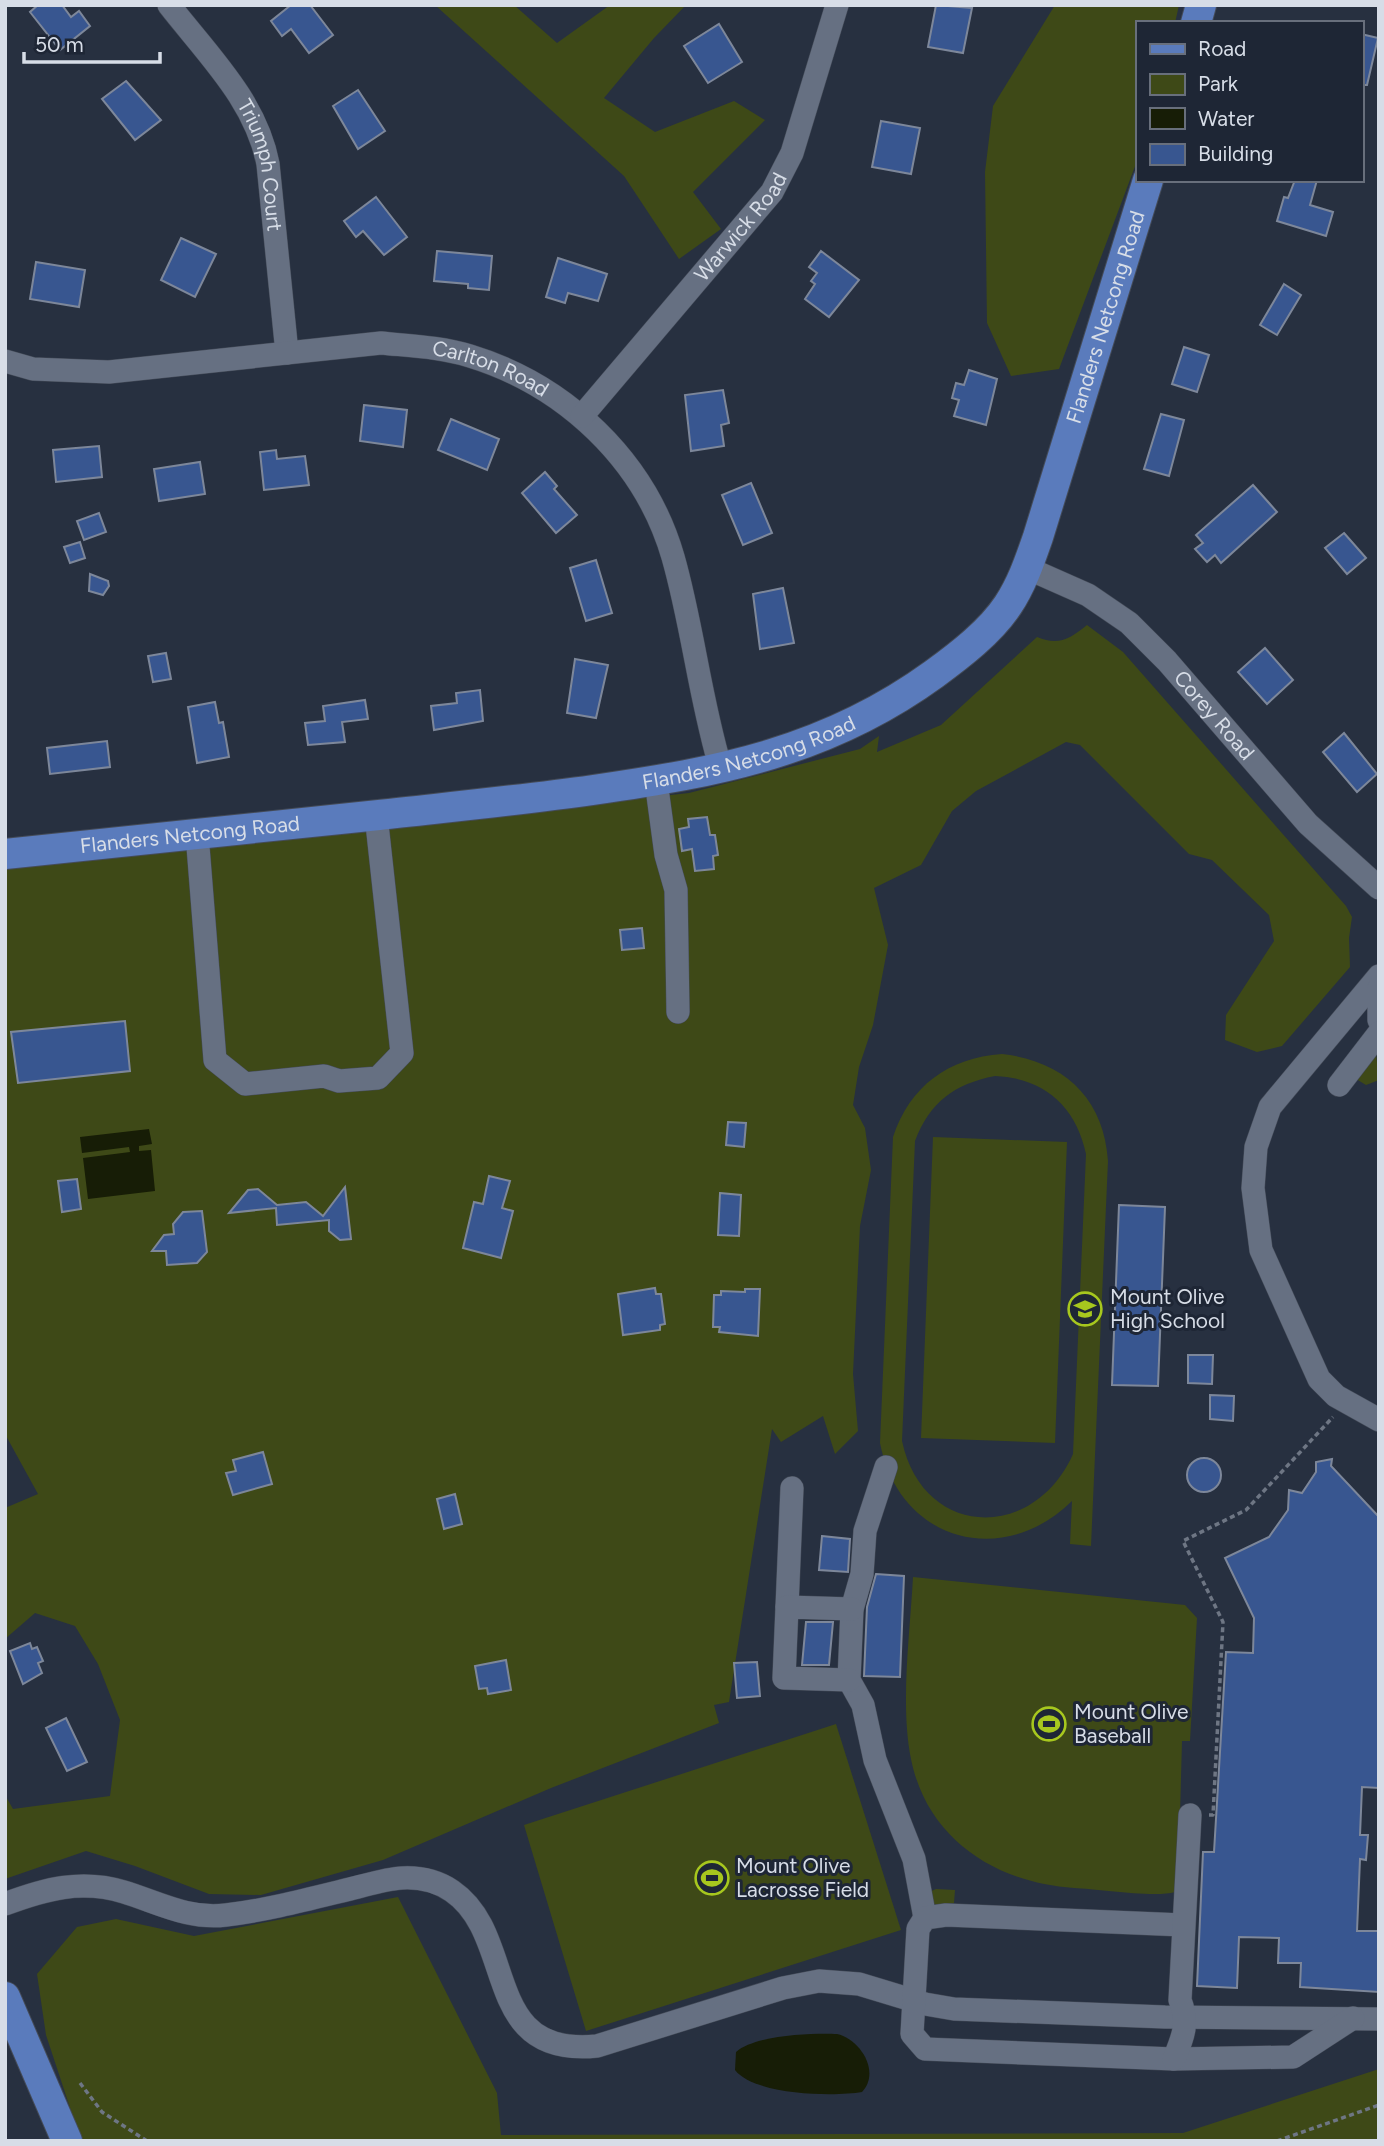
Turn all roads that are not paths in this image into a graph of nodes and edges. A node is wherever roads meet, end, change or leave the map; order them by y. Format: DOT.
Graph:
graph roads {
  1 [pos="169,5"];
  2 [pos="837,5"];
  3 [pos="1147,182"];
  4 [pos="287,353"];
  5 [pos="5,361"];
  6 [pos="582,416"];
  7 [pos="1027,568"];
  8 [pos="721,769"];
  9 [pos="656,781"];
  10 [pos="376,815"];
  11 [pos="197,834"];
  12 [pos="5,854"];
  13 [pos="1379,888"];
  14 [pos="1379,976"];
  15 [pos="1379,988"];
  16 [pos="678,1012"];
  17 [pos="1379,1020"];
  18 [pos="1379,1034"];
  19 [pos="1339,1085"];
  20 [pos="1379,1420"];
  21 [pos="886,1467"];
  22 [pos="792,1488"];
  23 [pos="787,1607"];
  24 [pos="852,1609"];
  25 [pos="849,1680"];
  26 [pos="1190,1815"];
  27 [pos="5,1904"];
  28 [pos="925,1918"];
  29 [pos="1183,1925"];
  30 [pos="5,1997"];
  31 [pos="914,2000"];
  32 [pos="1186,2016"];
  33 [pos="1353,2018"];
  34 [pos="1379,2019"];
  35 [pos="1174,2059"];
  36 [pos="66,2141"];
  1 -- 4 [label="street, Triumph Court"];
  2 -- 6 [label="street, Warwick Road"];
  3 -- 7 [label="main road, Flanders Netcong Road"];
  4 -- 5 [label="street, Carlton Road"];
  4 -- 6 [label="street, Carlton Road"];
  6 -- 8 [label="street, Carlton Road"];
  7 -- 8 [label="main road, Flanders Netcong Road"];
  7 -- 13 [label="street, Corey Road"];
  8 -- 9 [label="main road, Flanders Netcong Road"];
  9 -- 10 [label="main road, Flanders Netcong Road"];
  9 -- 16 [label="street"];
  10 -- 11 [label="main road, Flanders Netcong Road"];
  10 -- 11 [label="street"];
  11 -- 12 [label="main road, Flanders Netcong Road"];
  14 -- 20 [label="street"];
  15 -- 17 [label="street"];
  18 -- 19 [label="street"];
  21 -- 24 [label="street"];
  22 -- 23 [label="street"];
  23 -- 24 [label="street"];
  23 -- 25 [label="street"];
  24 -- 25 [label="street"];
  25 -- 28 [label="street"];
  26 -- 29 [label="street"];
  27 -- 31 [label="street"];
  28 -- 29 [label="street"];
  28 -- 31 [label="street"];
  29 -- 32 [label="street"];
  30 -- 36 [label="main road"];
  31 -- 32 [label="street"];
  31 -- 35 [label="street"];
  32 -- 33 [label="street"];
  32 -- 35 [label="street"];
  33 -- 34 [label="street"];
  33 -- 35 [label="street"];
}
